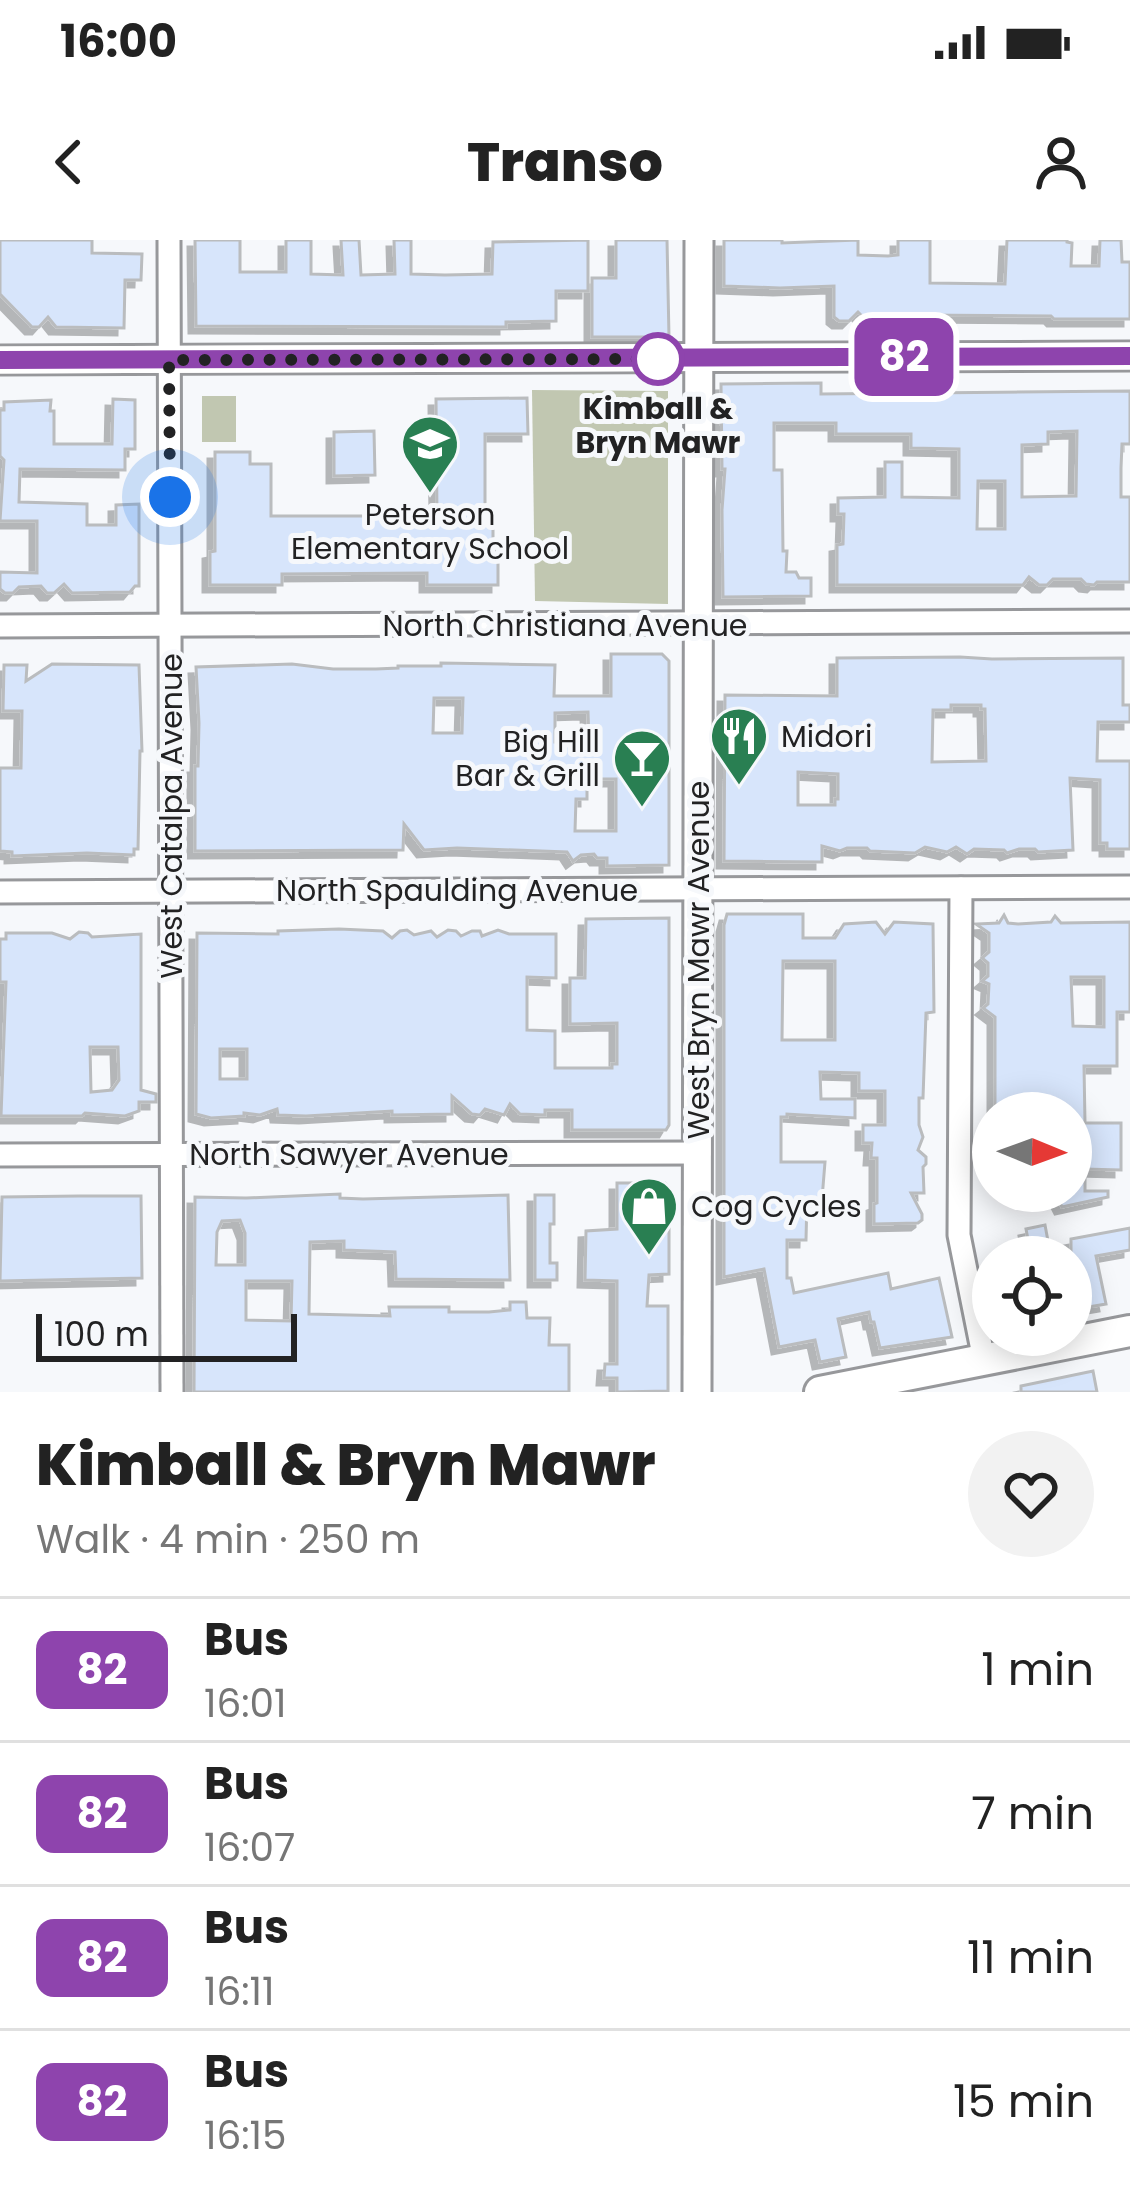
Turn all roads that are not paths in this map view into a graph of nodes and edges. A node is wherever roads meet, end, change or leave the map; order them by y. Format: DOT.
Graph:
graph roads {
  1 [pos="169,240"];
  2 [pos="699,240"];
  3 [pos="1130,356"];
  4 [pos="699,359"];
  5 [pos="169,360"];
  6 [pos="0,361"];
  7 [pos="1130,622"];
  8 [pos="699,625"];
  9 [pos="0,626"];
  10 [pos="170,626"];
  11 [pos="1130,886"];
  12 [pos="961,887"];
  13 [pos="698,890"];
  14 [pos="171,891"];
  15 [pos="0,892"];
  16 [pos="698,1153"];
  17 [pos="172,1154"];
  18 [pos="0,1155"];
  19 [pos="1130,1331"];
  20 [pos="984,1360"];
  21 [pos="172,1392"];
  22 [pos="697,1392"];
  23 [pos="820,1392"];
  1 -- 5 [label="street, West Catalpa Avenue"];
  2 -- 4 [label="street, West Bryn Mawr Avenue"];
  3 -- 4 [label="street"];
  4 -- 5 [label="street"];
  4 -- 8 [label="street, West Bryn Mawr Avenue"];
  5 -- 6 [label="street"];
  5 -- 10 [label="street, West Catalpa Avenue"];
  7 -- 8 [label="street, North Christiana Avenue"];
  8 -- 10 [label="street, North Christiana Avenue"];
  8 -- 13 [label="street, West Bryn Mawr Avenue"];
  9 -- 10 [label="street, North Christiana Avenue"];
  10 -- 14 [label="street, West Catalpa Avenue"];
  11 -- 12 [label="street, North Spaulding Avenue"];
  12 -- 13 [label="street, North Spaulding Avenue"];
  12 -- 20 [label="street"];
  13 -- 14 [label="street, North Spaulding Avenue"];
  13 -- 16 [label="street, West Bryn Mawr Avenue"];
  14 -- 15 [label="street, North Spaulding Avenue"];
  14 -- 17 [label="street, West Catalpa Avenue"];
  16 -- 17 [label="street, North Sawyer Avenue"];
  16 -- 22 [label="street, West Bryn Mawr Avenue"];
  17 -- 18 [label="street, North Sawyer Avenue"];
  17 -- 21 [label="street, West Catalpa Avenue"];
  19 -- 20 [label="main road"];
  20 -- 23 [label="main road"];
}
